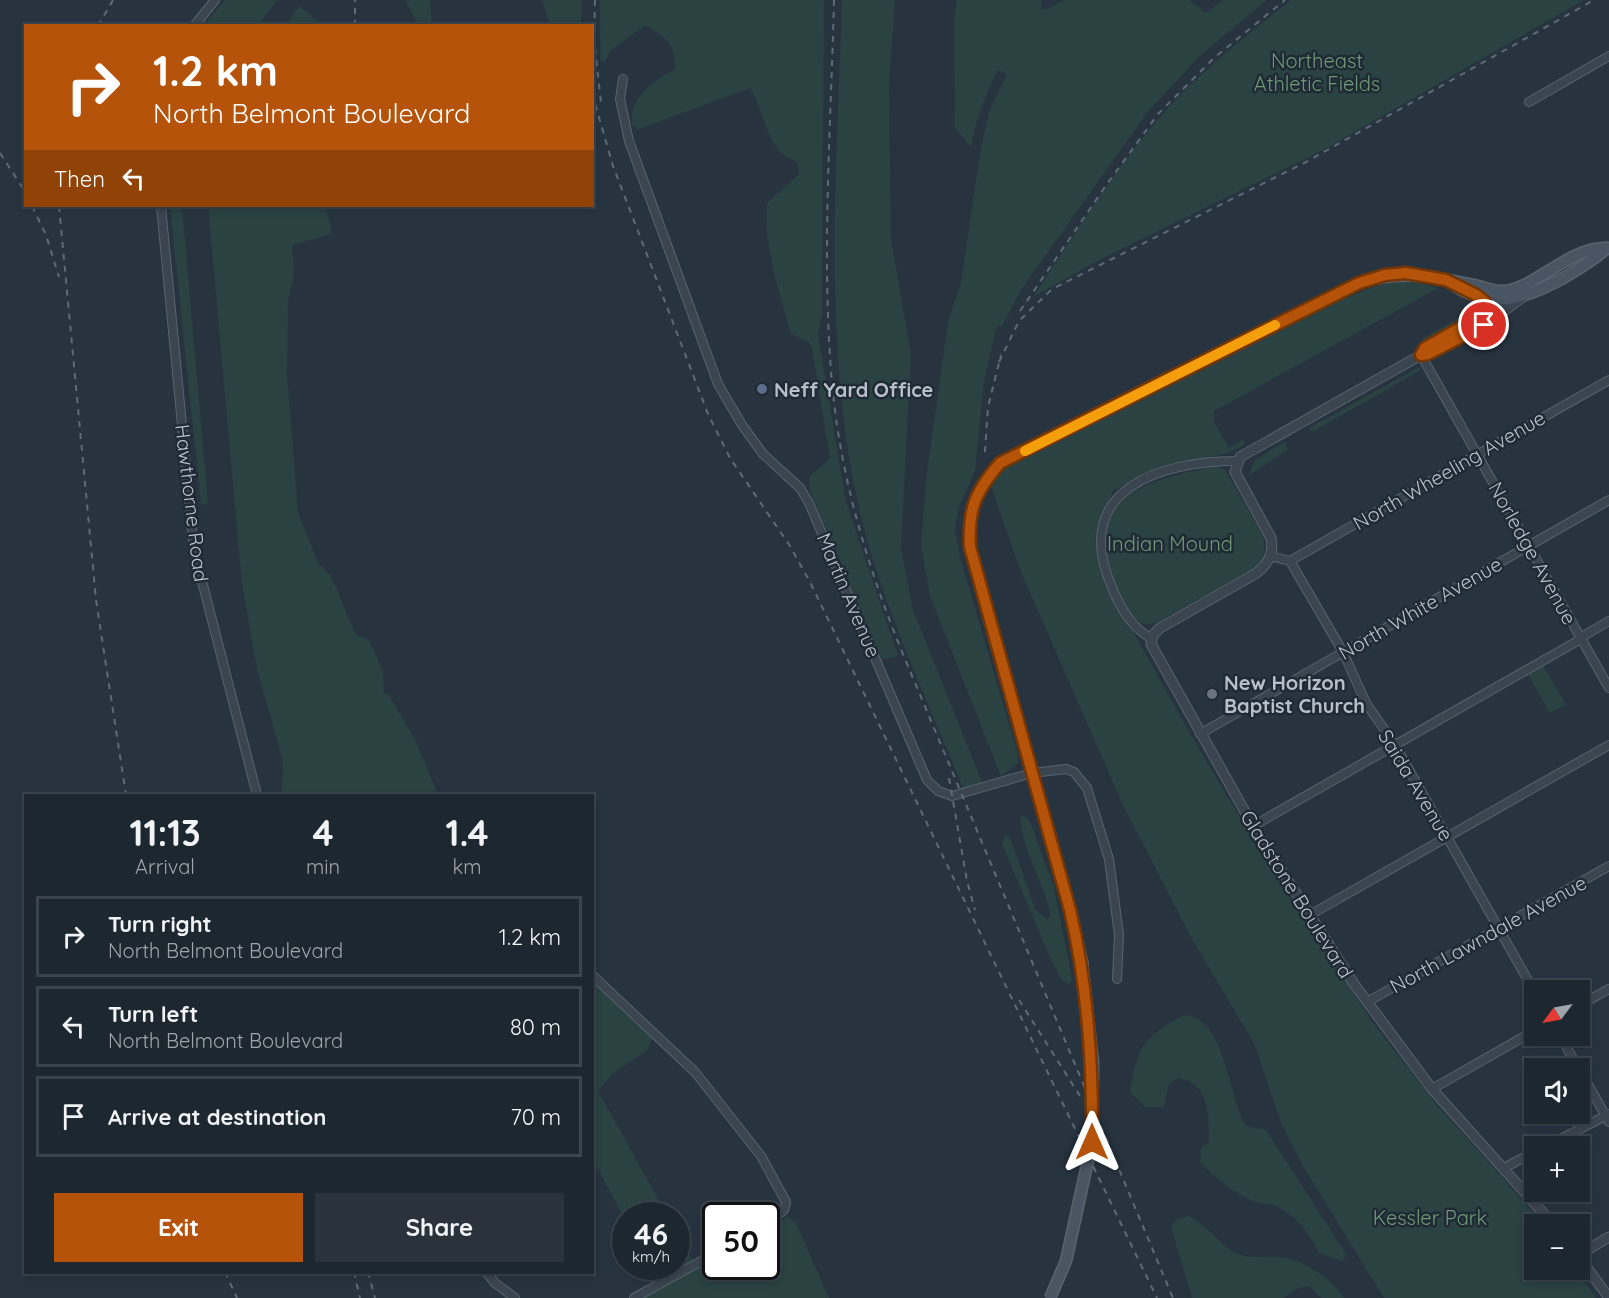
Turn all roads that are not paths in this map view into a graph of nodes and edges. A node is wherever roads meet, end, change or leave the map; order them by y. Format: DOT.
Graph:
graph roads {
  1 [pos="215,0"];
  2 [pos="196,24"];
  3 [pos="1609,56"];
  4 [pos="623,80"];
  5 [pos="1529,102"];
  6 [pos="161,207"];
  7 [pos="1608,248"];
  8 [pos="1450,282"];
  9 [pos="1476,295"];
  10 [pos="1523,297"];
  11 [pos="1487,318"];
  12 [pos="1421,355"];
  13 [pos="1609,380"];
  14 [pos="1477,455"];
  15 [pos="1237,461"];
  16 [pos="1609,500"];
  17 [pos="1528,545"];
  18 [pos="1270,556"];
  19 [pos="1290,561"];
  20 [pos="1609,621"];
  21 [pos="1581,638"];
  22 [pos="1152,639"];
  23 [pos="1343,652"];
  24 [pos="1609,688"];
  25 [pos="1200,734"];
  26 [pos="1395,745"];
  27 [pos="1609,745"];
  28 [pos="1032,773"];
  29 [pos="256,794"];
  30 [pos="1253,826"];
  31 [pos="1447,837"];
  32 [pos="1609,866"];
  33 [pos="1308,916"];
  34 [pos="1499,928"];
  35 [pos="594,977"];
  36 [pos="1117,979"];
  37 [pos="1528,980"];
  38 [pos="1609,989"];
  39 [pos="1590,999"];
  40 [pos="1367,1002"];
  41 [pos="1524,1037"];
  42 [pos="1590,1087"];
  43 [pos="1432,1089"];
  44 [pos="1608,1117"];
  45 [pos="1568,1136"];
  46 [pos="1524,1157"];
  47 [pos="1504,1168"];
  48 [pos="780,1213"];
  49 [pos="1544,1214"];
  50 [pos="1609,1237"];
  51 [pos="1590,1249"];
  52 [pos="702,1261"];
  53 [pos="1590,1270"];
  54 [pos="488,1274"];
  55 [pos="515,1298"];
  56 [pos="634,1298"];
  57 [pos="1050,1298"];
  58 [pos="1609,1298"];
  1 -- 2 [label="street"];
  3 -- 5 [label="street"];
  4 -- 28 [label="street, Martin Avenue"];
  6 -- 29 [label="street, Hawthorne Road"];
  7 -- 8 [label="main road"];
  7 -- 10 [label="main road"];
  8 -- 9 [label="main road"];
  8 -- 28 [label="main road"];
  9 -- 10 [label="main road"];
  9 -- 11 [label="street"];
  10 -- 11 [label="street"];
  11 -- 12 [label="street"];
  12 -- 14 [label="street, Norledge Avenue"];
  12 -- 15 [label="street"];
  13 -- 14 [label="street, North Wheeling Avenue"];
  14 -- 17 [label="street, Norledge Avenue"];
  14 -- 19 [label="street, North Wheeling Avenue"];
  15 -- 18 [label="street"];
  15 -- 22 [label="street, Gladstone Boulevard"];
  16 -- 17 [label="street, North White Avenue"];
  17 -- 21 [label="street, Norledge Avenue"];
  17 -- 23 [label="street, North White Avenue"];
  18 -- 19 [label="street"];
  18 -- 22 [label="street"];
  19 -- 23 [label="street, Saida Avenue"];
  20 -- 21 [label="street"];
  21 -- 24 [label="street, Norledge Avenue"];
  21 -- 26 [label="street"];
  22 -- 25 [label="street, Gladstone Boulevard"];
  23 -- 25 [label="street, North White Avenue"];
  23 -- 26 [label="street, Saida Avenue"];
  25 -- 30 [label="street, Gladstone Boulevard"];
  26 -- 30 [label="street"];
  26 -- 31 [label="street, Saida Avenue"];
  27 -- 31 [label="street"];
  28 -- 36 [label="street, Martin Avenue"];
  28 -- 57 [label="main road, bridge"];
  30 -- 33 [label="street, Gladstone Boulevard"];
  31 -- 33 [label="street"];
  31 -- 34 [label="street, Saida Avenue"];
  32 -- 34 [label="street, North Lawndale Avenue"];
  33 -- 40 [label="street, Gladstone Boulevard"];
  34 -- 37 [label="street, Saida Avenue"];
  34 -- 40 [label="street, North Lawndale Avenue"];
  35 -- 48 [label="street"];
  38 -- 39 [label="street"];
  40 -- 43 [label="street, Gladstone Boulevard"];
  41 -- 43 [label="street"];
  42 -- 44 [label="street"];
  43 -- 47 [label="street, Gladstone Boulevard"];
  44 -- 45 [label="street"];
  46 -- 47 [label="street"];
  47 -- 49 [label="street, Gladstone Boulevard"];
  50 -- 51 [label="street"];
  52 -- 56 [label="street"];
  53 -- 58 [label="street"];
  54 -- 55 [label="street"];
}
